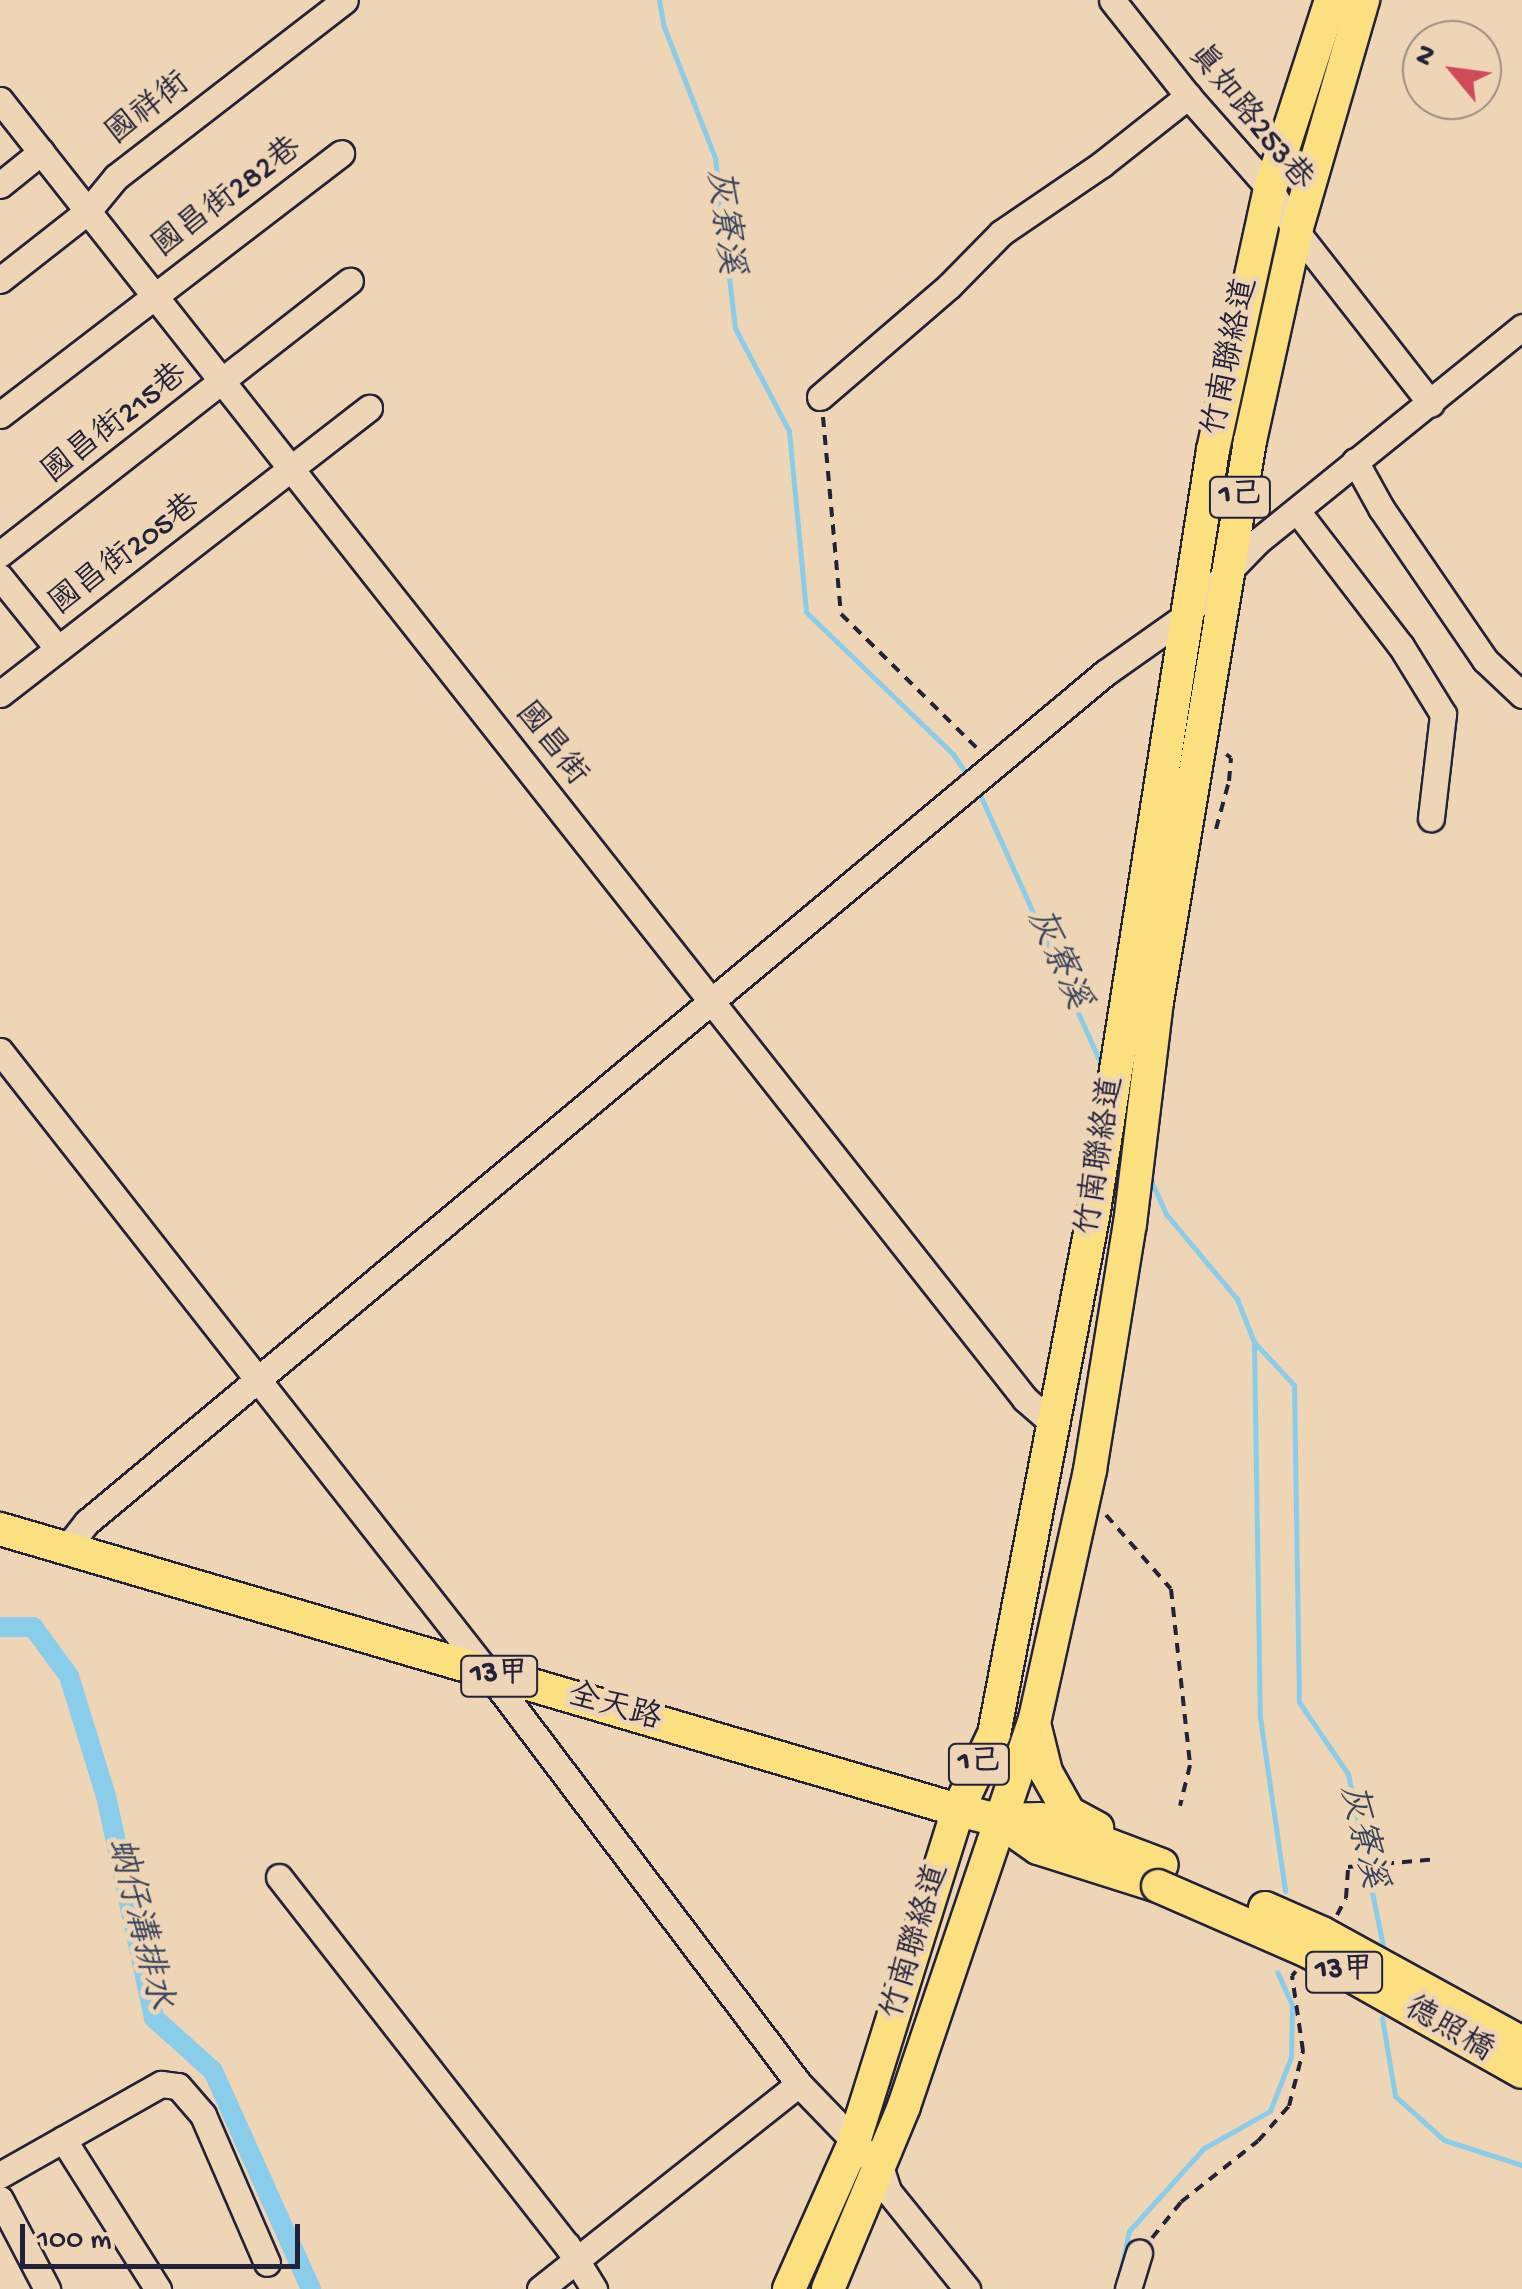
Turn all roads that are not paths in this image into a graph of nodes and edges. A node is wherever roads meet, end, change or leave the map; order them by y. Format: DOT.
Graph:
graph roads {
  1 [pos="345,0"];
  2 [pos="1112,0"];
  3 [pos="1330,0"];
  4 [pos="1363,0"];
  5 [pos="1188,96"];
  6 [pos="0,100"];
  7 [pos="41,152"];
  8 [pos="341,153"];
  9 [pos="0,185"];
  10 [pos="1270,189"];
  11 [pos="88,211"];
  12 [pos="1296,231"];
  13 [pos="0,280"];
  14 [pos="350,281"];
  15 [pos="155,296"];
  16 [pos="1522,328"];
  17 [pos="223,382"];
  18 [pos="820,397"];
  19 [pos="1431,404"];
  20 [pos="369,408"];
  21 [pos="0,415"];
  22 [pos="1355,461"];
  23 [pos="291,469"];
  24 [pos="1298,512"];
  25 [pos="0,554"];
  26 [pos="1226,569"];
  27 [pos="0,576"];
  28 [pos="1184,617"];
  29 [pos="58,649"];
  30 [pos="0,694"];
  31 [pos="1522,695"];
  32 [pos="1431,818"];
  33 [pos="1141,998"];
  34 [pos="712,1003"];
  35 [pos="0,1051"];
  36 [pos="258,1380"];
  37 [pos="1055,1425"];
  38 [pos="0,1529"];
  39 [pos="65,1550"];
  40 [pos="488,1673"];
  41 [pos="1034,1722"];
  42 [pos="958,1810"];
  43 [pos="998,1820"];
  44 [pos="1160,1875"];
  45 [pos="279,1877"];
  46 [pos="1522,2043"];
  47 [pos="1522,2072"];
  48 [pos="800,2084"];
  49 [pos="64,2139"];
  50 [pos="853,2144"];
  51 [pos="881,2169"];
  52 [pos="0,2175"];
  53 [pos="0,2199"];
  54 [pos="1139,2254"];
  55 [pos="573,2261"];
  56 [pos="267,2264"];
  57 [pos="37,2285"];
  58 [pos="158,2289"];
  59 [pos="540,2289"];
  60 [pos="594,2289"];
  61 [pos="789,2289"];
  62 [pos="828,2289"];
  63 [pos="966,2289"];
  64 [pos="1128,2289"];
  1 -- 11 [label="street, 國祥街"];
  2 -- 5 [label="street, 真如路253巷"];
  3 -- 10 [label="main road, 竹南聯絡道 / 1己"];
  4 -- 12 [label="main road, 竹南聯絡道 / 1己"];
  5 -- 10 [label="street, 真如路253巷"];
  5 -- 18 [label="street"];
  6 -- 7 [label="street, 國昌街"];
  7 -- 9 [label="street"];
  7 -- 11 [label="street, 國昌街"];
  8 -- 15 [label="street, 國昌街282巷"];
  10 -- 12 [label="street, 真如路253巷"];
  10 -- 28 [label="main road, 竹南聯絡道 / 1己"];
  11 -- 13 [label="street, 國祥街"];
  11 -- 15 [label="street, 國昌街"];
  12 -- 19 [label="street, 真如路253巷"];
  12 -- 26 [label="main road, 竹南聯絡道 / 1己"];
  14 -- 17 [label="street, 國昌街215巷"];
  15 -- 17 [label="street, 國昌街"];
  15 -- 21 [label="street, 國昌街282巷"];
  16 -- 19 [label="street"];
  17 -- 23 [label="street, 國昌街"];
  17 -- 25 [label="street, 國昌街215巷"];
  19 -- 22 [label="street"];
  20 -- 23 [label="street, 國昌街205巷"];
  22 -- 24 [label="street"];
  22 -- 31 [label="street"];
  23 -- 29 [label="street, 國昌街205巷"];
  23 -- 34 [label="street, 國昌街"];
  24 -- 26 [label="street"];
  24 -- 32 [label="street"];
  26 -- 28 [label="street"];
  26 -- 33 [label="main road, 竹南聯絡道 / 1己"];
  27 -- 29 [label="street"];
  28 -- 33 [label="main road, 竹南聯絡道 / 1己"];
  28 -- 34 [label="street"];
  29 -- 30 [label="street, 國昌街205巷"];
  33 -- 37 [label="main road, 竹南聯絡道 / 1己"];
  33 -- 41 [label="main road, 竹南聯絡道 / 1己"];
  34 -- 36 [label="street"];
  34 -- 37 [label="street, 國昌街"];
  35 -- 36 [label="street"];
  36 -- 39 [label="street"];
  36 -- 40 [label="street"];
  37 -- 42 [label="main road, 竹南聯絡道 / 1己"];
  38 -- 39 [label="main road, 全天路 / 13甲"];
  39 -- 40 [label="main road, 全天路 / 13甲"];
  40 -- 42 [label="main road, 全天路 / 13甲"];
  40 -- 48 [label="street"];
  41 -- 43 [label="main road, 竹南聯絡道 / 1己"];
  41 -- 44 [label="main road"];
  42 -- 43 [label="main road, 全天路 / 13甲"];
  42 -- 50 [label="main road, 竹南聯絡道 / 1己"];
  43 -- 44 [label="main road, 13甲"];
  43 -- 51 [label="main road, 竹南聯絡道 / 1己"];
  44 -- 46 [label="main road, 德照橋 / 13甲, bridge"];
  44 -- 47 [label="main road, 德照橋 / 13甲, bridge"];
  45 -- 55 [label="street"];
  48 -- 50 [label="street"];
  48 -- 55 [label="street"];
  49 -- 52 [label="street"];
  49 -- 56 [label="street"];
  49 -- 58 [label="street"];
  50 -- 51 [label="street"];
  50 -- 61 [label="main road, 竹南聯絡道 / 1己"];
  51 -- 62 [label="main road, 竹南聯絡道 / 1己"];
  51 -- 63 [label="street"];
  53 -- 57 [label="street"];
  54 -- 64 [label="street"];
  55 -- 59 [label="street"];
  55 -- 60 [label="street"];
}
